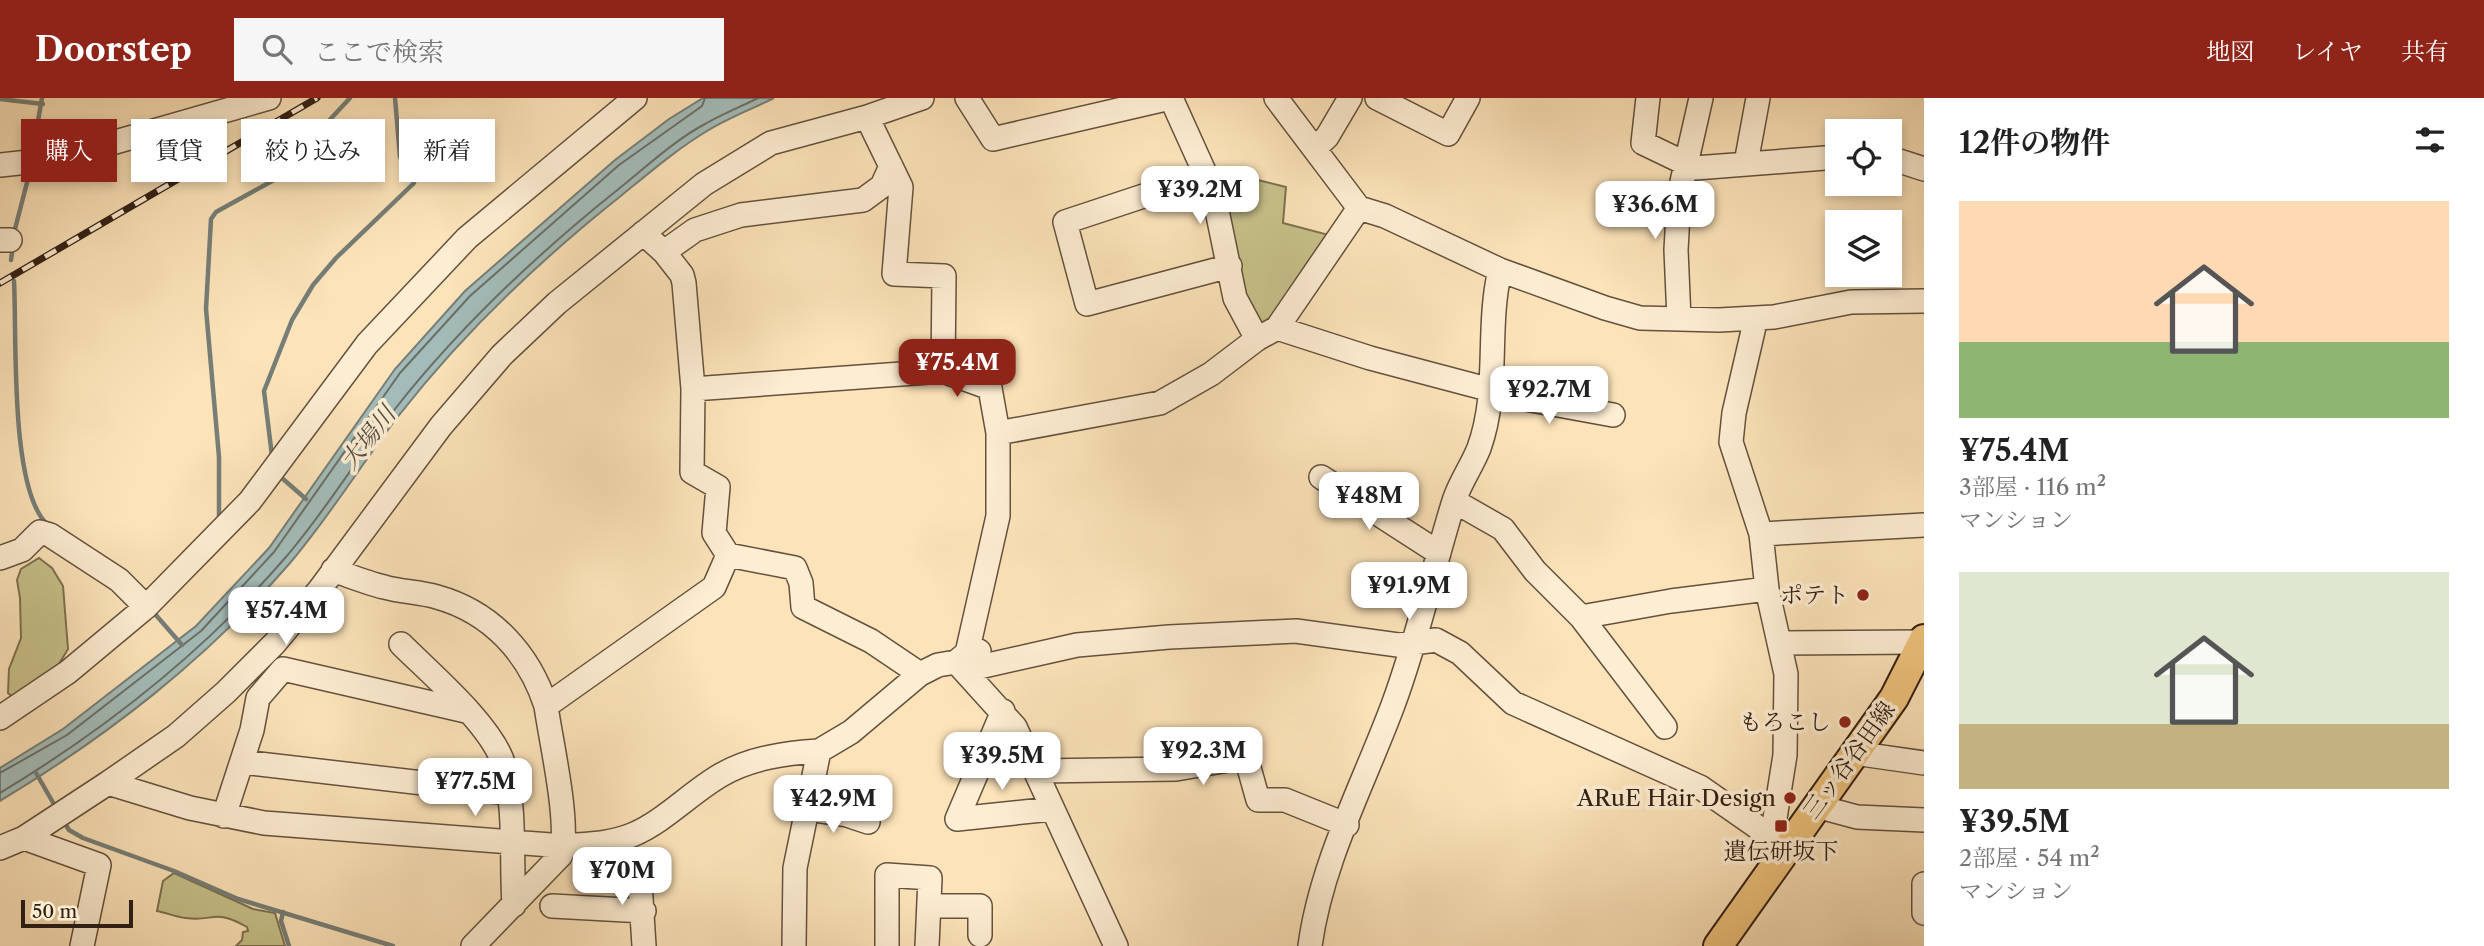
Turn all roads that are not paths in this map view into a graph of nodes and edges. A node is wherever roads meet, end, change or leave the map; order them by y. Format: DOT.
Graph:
graph roads {
  1 [pos="269,98"];
  2 [pos="635,98"];
  3 [pos="922,98"];
  4 [pos="967,98"];
  5 [pos="1171,98"];
  6 [pos="1276,98"];
  7 [pos="1350,98"];
  8 [pos="1377,98"];
  9 [pos="1468,98"];
  10 [pos="1648,98"];
  11 [pos="1701,98"];
  12 [pos="1758,98"];
  13 [pos="867,117"];
  14 [pos="1315,148"];
  15 [pos="1825,158"];
  16 [pos="1902,162"];
  17 [pos="1746,163"];
  18 [pos="0,165"];
  19 [pos="1684,165"];
  20 [pos="891,166"];
  21 [pos="1924,169"];
  22 [pos="1207,175"];
  23 [pos="1359,208"];
  24 [pos="643,233"];
  25 [pos="664,252"];
  26 [pos="1230,266"];
  27 [pos="1500,270"];
  28 [pos="1924,301"];
  29 [pos="1756,318"];
  30 [pos="1678,319"];
  31 [pos="1277,328"];
  32 [pos="1256,339"];
  33 [pos="943,371"];
  34 [pos="693,389"];
  35 [pos="1492,392"];
  36 [pos="1614,415"];
  37 [pos="998,433"];
  38 [pos="1321,477"];
  39 [pos="1454,501"];
  40 [pos="1924,525"];
  41 [pos="1761,534"];
  42 [pos="1439,552"];
  43 [pos="728,555"];
  44 [pos="0,558"];
  45 [pos="333,570"];
  46 [pos="1767,589"];
  47 [pos="146,607"];
  48 [pos="1581,617"];
  49 [pos="1107,630"];
  50 [pos="1923,641"];
  51 [pos="1412,643"];
  52 [pos="1781,643"];
  53 [pos="401,644"];
  54 [pos="963,662"];
  55 [pos="920,674"];
  56 [pos="546,706"];
  57 [pos="466,711"];
  58 [pos="1003,711"];
  59 [pos="0,718"];
  60 [pos="1665,727"];
  61 [pos="819,751"];
  62 [pos="1854,753"];
  63 [pos="242,762"];
  64 [pos="1924,763"];
  65 [pos="1037,771"];
  66 [pos="108,783"];
  67 [pos="509,793"];
  68 [pos="1816,806"];
  69 [pos="807,809"];
  70 [pos="1052,809"];
  71 [pos="224,816"];
  72 [pos="1924,820"];
  73 [pos="868,822"];
  74 [pos="1347,825"];
  75 [pos="24,838"];
  76 [pos="510,842"];
  77 [pos="1779,842"];
  78 [pos="564,846"];
  79 [pos="0,848"];
  80 [pos="639,866"];
  81 [pos="1924,884"];
  82 [pos="513,905"];
  83 [pos="552,906"];
  84 [pos="929,906"];
  85 [pos="644,911"];
  86 [pos="1924,913"];
  87 [pos="980,935"];
  88 [pos="82,946"];
  89 [pos="473,946"];
  90 [pos="644,946"];
  91 [pos="794,946"];
  92 [pos="887,946"];
  93 [pos="927,946"];
  94 [pos="1116,946"];
  95 [pos="1310,946"];
  96 [pos="1718,946"];
  1 -- 18 [label="street"];
  2 -- 47 [label="street"];
  3 -- 13 [label="street"];
  4 -- 5 [label="street"];
  5 -- 22 [label="street"];
  6 -- 14 [label="street"];
  7 -- 14 [label="street"];
  8 -- 9 [label="street"];
  10 -- 19 [label="street"];
  11 -- 19 [label="street"];
  12 -- 17 [label="street"];
  13 -- 20 [label="street"];
  13 -- 24 [label="street"];
  14 -- 23 [label="street"];
  15 -- 17 [label="street"];
  16 -- 21 [label="street"];
  17 -- 19 [label="street"];
  19 -- 30 [label="street"];
  20 -- 25 [label="street"];
  20 -- 33 [label="street"];
  22 -- 26 [label="street"];
  22 -- 26 [label="street"];
  23 -- 27 [label="street"];
  23 -- 31 [label="street"];
  24 -- 25 [label="street"];
  24 -- 45 [label="street"];
  25 -- 34 [label="street"];
  26 -- 32 [label="street"];
  27 -- 30 [label="street"];
  27 -- 35 [label="street"];
  28 -- 29 [label="street"];
  29 -- 30 [label="street"];
  29 -- 41 [label="street"];
  31 -- 32 [label="street"];
  31 -- 35 [label="street"];
  32 -- 37 [label="street"];
  33 -- 34 [label="street"];
  33 -- 37 [label="street"];
  34 -- 43 [label="street"];
  35 -- 36 [label="street"];
  35 -- 39 [label="street"];
  37 -- 54 [label="street"];
  38 -- 42 [label="street"];
  39 -- 42 [label="street"];
  39 -- 48 [label="street"];
  40 -- 41 [label="street"];
  41 -- 46 [label="street"];
  42 -- 51 [label="street"];
  43 -- 55 [label="street"];
  43 -- 56 [label="street"];
  44 -- 47 [label="street"];
  45 -- 56 [label="street"];
  45 -- 66 [label="street"];
  46 -- 48 [label="street"];
  46 -- 52 [label="street"];
  47 -- 59 [label="street"];
  48 -- 60 [label="street"];
  49 -- 54 [label="street"];
  50 -- 52 [label="street"];
  50 -- 62 [label="main road, 三ッ谷谷田線"];
  51 -- 54 [label="street"];
  51 -- 74 [label="street"];
  51 -- 77 [label="street"];
  52 -- 77 [label="street"];
  53 -- 57 [label="street"];
  54 -- 55 [label="street"];
  54 -- 58 [label="street"];
  55 -- 61 [label="street"];
  56 -- 78 [label="street"];
  57 -- 63 [label="street"];
  57 -- 67 [label="street"];
  58 -- 65 [label="street"];
  58 -- 70 [label="street"];
  61 -- 69 [label="street"];
  61 -- 78 [label="street"];
  62 -- 64 [label="street"];
  62 -- 68 [label="main road, 三ッ谷谷田線"];
  63 -- 67 [label="street"];
  63 -- 71 [label="street"];
  65 -- 70 [label="street"];
  65 -- 74 [label="street"];
  66 -- 71 [label="street"];
  66 -- 75 [label="street"];
  67 -- 76 [label="street"];
  68 -- 72 [label="street"];
  68 -- 77 [label="main road, 三ッ谷谷田線"];
  69 -- 73 [label="street"];
  69 -- 91 [label="street"];
  70 -- 94 [label="street"];
  71 -- 76 [label="street"];
  74 -- 95 [label="street"];
  75 -- 79 [label="street"];
  75 -- 88 [label="street"];
  76 -- 78 [label="street"];
  76 -- 82 [label="street"];
  77 -- 96 [label="main road, 三ッ谷谷田線"];
  78 -- 82 [label="street"];
  80 -- 85 [label="street"];
  81 -- 86 [label="street"];
  82 -- 89 [label="street"];
  83 -- 85 [label="street"];
  84 -- 87 [label="street"];
  84 -- 92 [label="street"];
  84 -- 93 [label="street"];
  85 -- 90 [label="street"];
}
